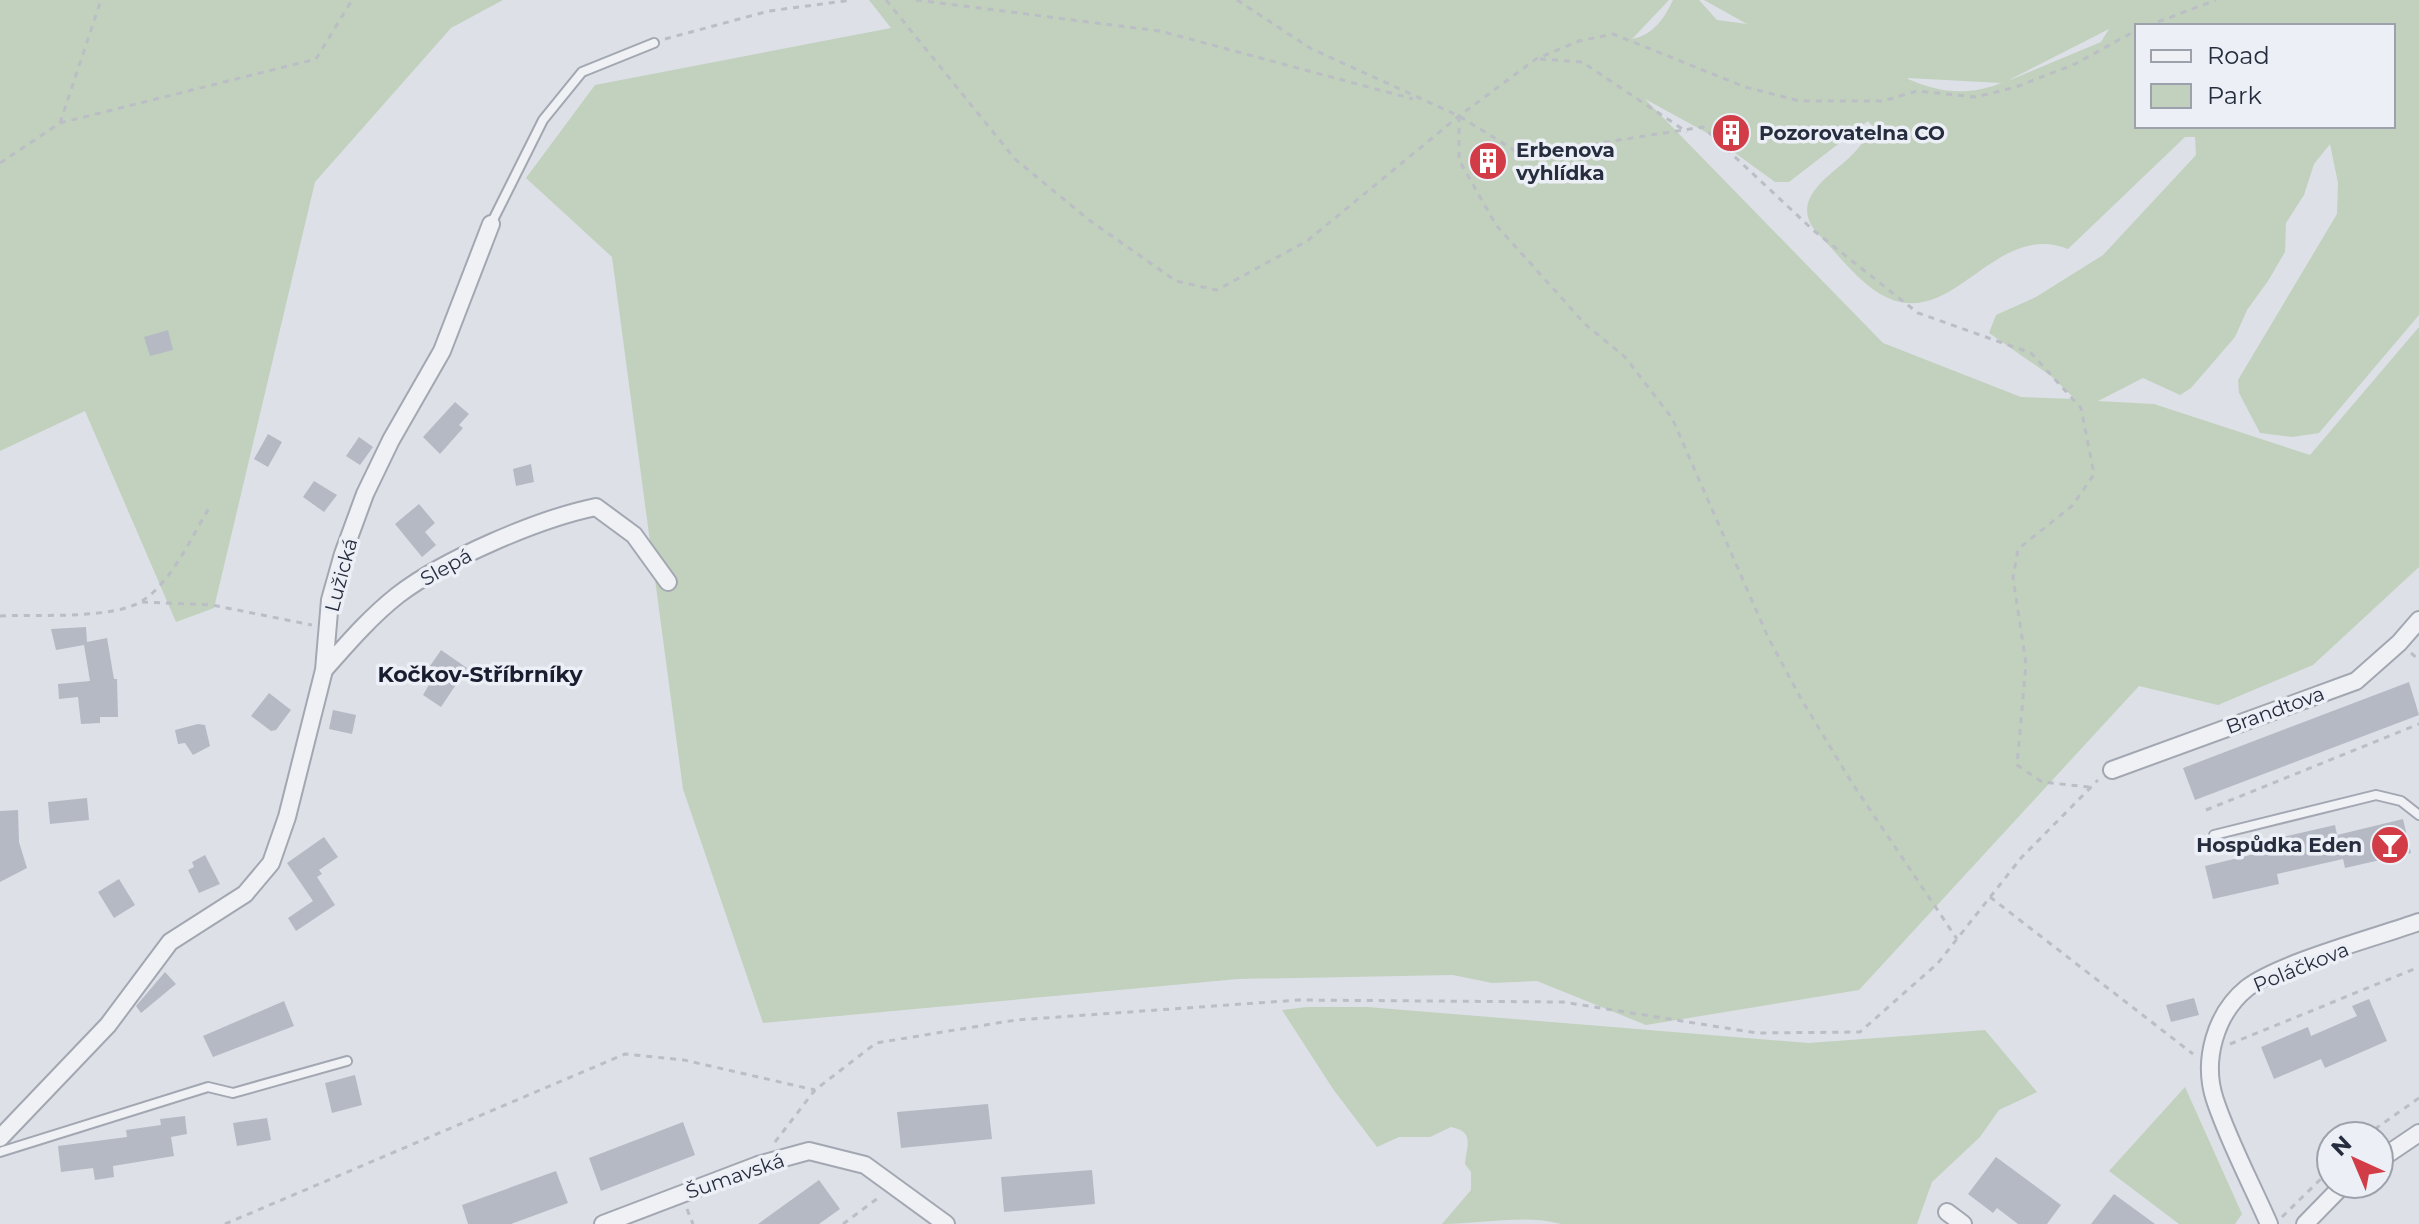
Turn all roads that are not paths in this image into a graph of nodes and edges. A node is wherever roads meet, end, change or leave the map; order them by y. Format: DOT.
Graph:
graph roads {
  1 [pos="654,43"];
  2 [pos="491,224"];
  3 [pos="668,582"];
  4 [pos="2419,620"];
  5 [pos="324,670"];
  6 [pos="2112,770"];
  7 [pos="2419,815"];
  8 [pos="2214,835"];
  9 [pos="2419,922"];
  10 [pos="347,1061"];
  11 [pos="2419,1133"];
  12 [pos="0,1138"];
  13 [pos="2395,1149"];
  14 [pos="0,1152"];
  15 [pos="2328,1200"];
  16 [pos="1947,1212"];
  17 [pos="2277,1220"];
  18 [pos="603,1224"];
  19 [pos="946,1224"];
  20 [pos="1963,1224"];
  21 [pos="2305,1224"];
  1 -- 2 [label="lane, Lužická"];
  2 -- 5 [label="street, Lužická"];
  3 -- 5 [label="street, Slepá"];
  4 -- 6 [label="street, Brandtova"];
  5 -- 12 [label="street, Lužická"];
  7 -- 8 [label="lane"];
  9 -- 17 [label="street, Poláčkova"];
  10 -- 14 [label="lane"];
  11 -- 13 [label="street"];
  15 -- 21 [label="street"];
  16 -- 20 [label="street"];
  18 -- 19 [label="street, Šumavská"];
}
